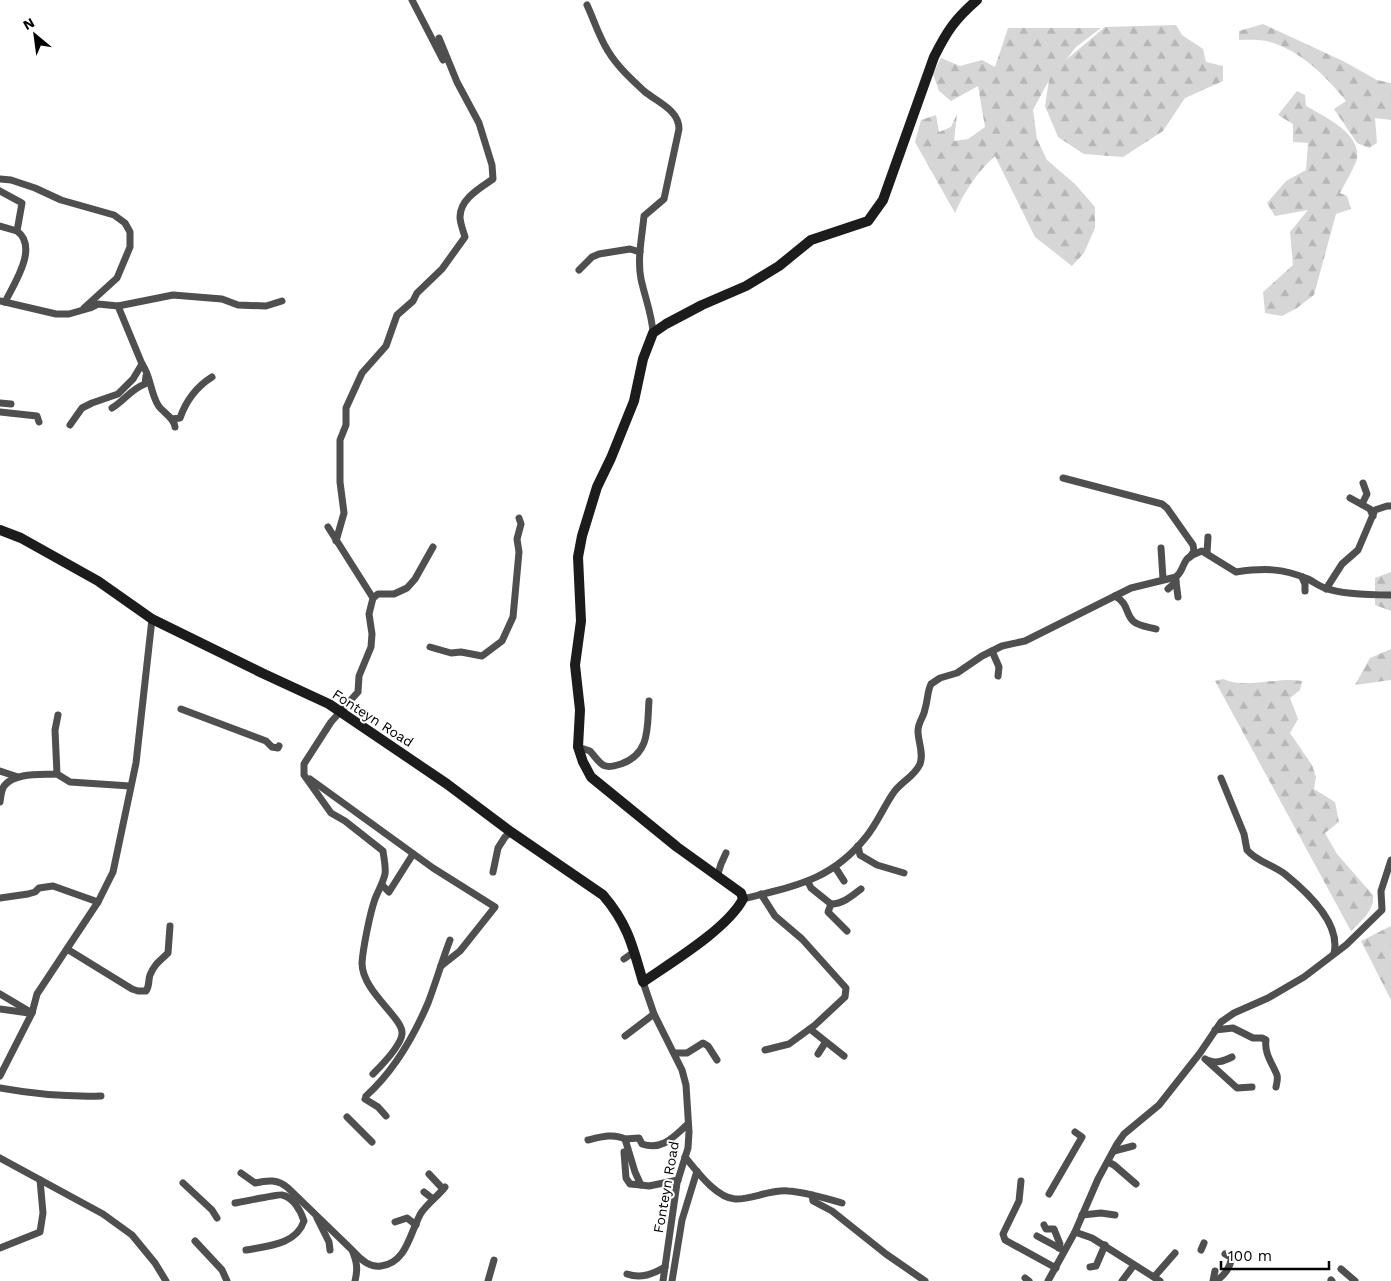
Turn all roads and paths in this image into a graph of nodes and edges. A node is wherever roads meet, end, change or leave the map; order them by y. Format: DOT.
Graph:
graph roads {
  1 [pos="412,0"];
  2 [pos="977,0"];
  3 [pos="587,5"];
  4 [pos="439,38"];
  5 [pos="457,82"];
  6 [pos="0,179"];
  7 [pos="0,191"];
  8 [pos="0,226"];
  9 [pos="17,231"];
  10 [pos="640,252"];
  11 [pos="579,270"];
  12 [pos="2,301"];
  13 [pos="282,301"];
  14 [pos="118,306"];
  15 [pos="84,309"];
  16 [pos="653,333"];
  17 [pos="142,364"];
  18 [pos="212,377"];
  19 [pos="0,403"];
  20 [pos="11,404"];
  21 [pos="112,408"];
  22 [pos="0,412"];
  23 [pos="172,420"];
  24 [pos="39,422"];
  25 [pos="70,425"];
  26 [pos="175,427"];
  27 [pos="1063,478"];
  28 [pos="1363,483"];
  29 [pos="1350,498"];
  30 [pos="1362,504"];
  31 [pos="1391,506"];
  32 [pos="1373,516"];
  33 [pos="519,518"];
  34 [pos="328,528"];
  35 [pos="0,530"];
  36 [pos="1208,536"];
  37 [pos="336,541"];
  38 [pos="433,547"];
  39 [pos="1161,548"];
  40 [pos="1207,553"];
  41 [pos="1190,557"];
  42 [pos="1302,577"];
  43 [pos="1163,579"];
  44 [pos="1176,579"];
  45 [pos="1168,589"];
  46 [pos="1326,589"];
  47 [pos="1305,591"];
  48 [pos="1391,595"];
  49 [pos="1115,596"];
  50 [pos="1178,597"];
  51 [pos="373,598"];
  52 [pos="152,619"];
  53 [pos="1156,628"];
  54 [pos="430,647"];
  55 [pos="992,651"];
  56 [pos="998,676"];
  57 [pos="649,701"];
  58 [pos="181,709"];
  59 [pos="342,712"];
  60 [pos="58,715"];
  61 [pos="278,746"];
  62 [pos="578,747"];
  63 [pos="0,771"];
  64 [pos="57,774"];
  65 [pos="304,775"];
  66 [pos="18,777"];
  67 [pos="1221,778"];
  68 [pos="130,786"];
  69 [pos="0,802"];
  70 [pos="511,832"];
  71 [pos="858,846"];
  72 [pos="726,853"];
  73 [pos="413,854"];
  74 [pos="1391,860"];
  75 [pos="835,867"];
  76 [pos="493,872"];
  77 [pos="904,873"];
  78 [pos="717,877"];
  79 [pos="844,881"];
  80 [pos="808,882"];
  81 [pos="382,885"];
  82 [pos="861,889"];
  83 [pos="761,894"];
  84 [pos="0,898"];
  85 [pos="743,899"];
  86 [pos="98,902"];
  87 [pos="830,904"];
  88 [pos="170,926"];
  89 [pos="847,931"];
  90 [pos="450,940"];
  91 [pos="67,949"];
  92 [pos="634,952"];
  93 [pos="1334,954"];
  94 [pos="624,959"];
  95 [pos="441,966"];
  96 [pos="644,982"];
  97 [pos="0,994"];
  98 [pos="0,1009"];
  99 [pos="32,1013"];
  100 [pos="654,1014"];
  101 [pos="810,1029"];
  102 [pos="1215,1030"];
  103 [pos="625,1036"];
  104 [pos="826,1043"];
  105 [pos="765,1050"];
  106 [pos="674,1053"];
  107 [pos="818,1054"];
  108 [pos="844,1056"];
  109 [pos="1201,1057"];
  110 [pos="1232,1057"];
  111 [pos="717,1060"];
  112 [pos="373,1074"];
  113 [pos="0,1076"];
  114 [pos="1252,1087"];
  115 [pos="1276,1087"];
  116 [pos="0,1088"];
  117 [pos="101,1096"];
  118 [pos="386,1116"];
  119 [pos="347,1117"];
  120 [pos="688,1124"];
  121 [pos="1075,1132"];
  122 [pos="625,1139"];
  123 [pos="588,1140"];
  124 [pos="372,1142"];
  125 [pos="1132,1146"];
  126 [pos="1114,1151"];
  127 [pos="624,1152"];
  128 [pos="685,1157"];
  129 [pos="0,1158"];
  130 [pos="1108,1162"];
  131 [pos="697,1172"];
  132 [pos="241,1173"];
  133 [pos="429,1174"];
  134 [pos="40,1180"];
  135 [pos="678,1180"];
  136 [pos="1021,1181"];
  137 [pos="183,1183"];
  138 [pos="1136,1184"];
  139 [pos="641,1185"];
  140 [pos="424,1192"];
  141 [pos="1049,1194"];
  142 [pos="812,1195"];
  143 [pos="434,1199"];
  144 [pos="235,1203"];
  145 [pos="842,1203"];
  146 [pos="315,1213"];
  147 [pos="1082,1214"];
  148 [pos="1115,1215"];
  149 [pos="217,1218"];
  150 [pos="395,1222"];
  151 [pos="416,1225"];
  152 [pos="1044,1225"];
  153 [pos="1075,1232"];
  154 [pos="1037,1236"];
  155 [pos="195,1241"];
  156 [pos="1105,1245"];
  157 [pos="0,1248"];
  158 [pos="246,1250"];
  159 [pos="330,1250"];
  160 [pos="352,1250"];
  161 [pos="1062,1250"];
  162 [pos="1175,1253"];
  163 [pos="1225,1254"];
  164 [pos="494,1260"];
  165 [pos="1134,1266"];
  166 [pos="666,1267"];
  167 [pos="1090,1267"];
  168 [pos="1056,1268"];
  169 [pos="1341,1269"];
  170 [pos="1215,1271"];
  171 [pos="627,1274"];
  172 [pos="1156,1279"];
  173 [pos="166,1281"];
  174 [pos="227,1281"];
  175 [pos="355,1281"];
  176 [pos="488,1281"];
  177 [pos="663,1281"];
  178 [pos="672,1281"];
  179 [pos="925,1281"];
  180 [pos="1048,1281"];
  181 [pos="1122,1281"];
  182 [pos="1215,1281"];
  183 [pos="1355,1281"];
  1 -- 5 [label="street"];
  2 -- 16 [label="street"];
  3 -- 10 [label="street"];
  4 -- 5 [label="street"];
  5 -- 37 [label="street"];
  6 -- 15 [label="street"];
  7 -- 9 [label="street"];
  8 -- 9 [label="street"];
  9 -- 12 [label="street"];
  10 -- 11 [label="street"];
  10 -- 16 [label="street"];
  12 -- 15 [label="street"];
  13 -- 14 [label="street"];
  14 -- 15 [label="street"];
  14 -- 17 [label="street"];
  16 -- 62 [label="street"];
  17 -- 21 [label="street"];
  17 -- 23 [label="street"];
  17 -- 25 [label="street"];
  18 -- 23 [label="street"];
  19 -- 20 [label="street"];
  22 -- 24 [label="street"];
  23 -- 26 [label="street"];
  27 -- 41 [label="street"];
  28 -- 30 [label="street"];
  29 -- 30 [label="street"];
  30 -- 32 [label="street"];
  31 -- 32 [label="street"];
  32 -- 46 [label="street"];
  33 -- 54 [label="street"];
  34 -- 37 [label="street"];
  35 -- 52 [label="street, Fonteyn Road"];
  36 -- 40 [label="street"];
  37 -- 51 [label="street"];
  38 -- 51 [label="street"];
  39 -- 43 [label="street"];
  40 -- 41 [label="street"];
  40 -- 42 [label="street"];
  41 -- 44 [label="street"];
  42 -- 46 [label="street"];
  42 -- 47 [label="street"];
  43 -- 44 [label="street"];
  43 -- 49 [label="street"];
  44 -- 45 [label="street"];
  44 -- 50 [label="street"];
  46 -- 48 [label="street"];
  49 -- 53 [label="street"];
  49 -- 55 [label="street"];
  51 -- 59 [label="street"];
  52 -- 59 [label="street, Fonteyn Road"];
  52 -- 68 [label="street"];
  55 -- 56 [label="street"];
  55 -- 71 [label="street"];
  57 -- 62 [label="street"];
  58 -- 61 [label="street"];
  59 -- 65 [label="street"];
  59 -- 70 [label="street, Fonteyn Road"];
  60 -- 64 [label="street"];
  62 -- 78 [label="street"];
  63 -- 66 [label="street"];
  64 -- 66 [label="street"];
  64 -- 68 [label="street"];
  65 -- 73 [label="street"];
  65 -- 81 [label="street"];
  66 -- 69 [label="street"];
  67 -- 93 [label="street"];
  68 -- 86 [label="street"];
  70 -- 76 [label="street"];
  70 -- 92 [label="street, Fonteyn Road"];
  71 -- 75 [label="street"];
  71 -- 77 [label="street"];
  72 -- 78 [label="street"];
  73 -- 81 [label="street"];
  73 -- 95 [label="street"];
  74 -- 93 [label="street"];
  75 -- 79 [label="street"];
  75 -- 80 [label="street"];
  78 -- 85 [label="street"];
  80 -- 83 [label="street"];
  80 -- 87 [label="street"];
  81 -- 112 [label="street"];
  82 -- 87 [label="street"];
  83 -- 85 [label="street"];
  83 -- 101 [label="street"];
  84 -- 86 [label="street"];
  85 -- 96 [label="street"];
  86 -- 91 [label="street"];
  87 -- 89 [label="street"];
  88 -- 91 [label="street"];
  90 -- 95 [label="street"];
  91 -- 99 [label="street"];
  92 -- 94 [label="street"];
  92 -- 96 [label="street, Fonteyn Road"];
  93 -- 102 [label="street"];
  95 -- 118 [label="street"];
  96 -- 100 [label="street, Fonteyn Road"];
  97 -- 99 [label="street"];
  98 -- 99 [label="street"];
  99 -- 113 [label="street"];
  100 -- 103 [label="street"];
  100 -- 106 [label="street, Fonteyn Road"];
  101 -- 104 [label="street"];
  101 -- 105 [label="street"];
  102 -- 109 [label="street"];
  102 -- 115 [label="street"];
  104 -- 107 [label="street"];
  104 -- 108 [label="street"];
  106 -- 111 [label="street"];
  106 -- 120 [label="street, Fonteyn Road"];
  109 -- 110 [label="street"];
  109 -- 114 [label="street"];
  109 -- 126 [label="street"];
  116 -- 117 [label="street"];
  119 -- 124 [label="street"];
  120 -- 122 [label="street"];
  120 -- 128 [label="street, Fonteyn Road"];
  121 -- 141 [label="street"];
  122 -- 123 [label="street"];
  122 -- 139 [label="street"];
  125 -- 126 [label="street"];
  126 -- 130 [label="street"];
  127 -- 139 [label="street"];
  128 -- 131 [label="street"];
  128 -- 135 [label="street, Fonteyn Road"];
  129 -- 134 [label="street"];
  130 -- 138 [label="street"];
  130 -- 147 [label="street"];
  131 -- 142 [label="street"];
  131 -- 178 [label="street"];
  132 -- 146 [label="street"];
  133 -- 143 [label="street"];
  134 -- 157 [label="street"];
  134 -- 173 [label="street"];
  135 -- 139 [label="street"];
  135 -- 166 [label="street, Fonteyn Road"];
  136 -- 168 [label="street"];
  137 -- 149 [label="street"];
  140 -- 143 [label="street"];
  142 -- 145 [label="street"];
  142 -- 179 [label="street"];
  143 -- 151 [label="street"];
  144 -- 158 [label="street"];
  146 -- 159 [label="street"];
  146 -- 160 [label="street"];
  147 -- 148 [label="street"];
  147 -- 153 [label="street"];
  150 -- 151 [label="street"];
  151 -- 160 [label="street"];
  152 -- 161 [label="street"];
  153 -- 156 [label="street"];
  153 -- 161 [label="street"];
  154 -- 161 [label="street"];
  155 -- 174 [label="street"];
  156 -- 165 [label="street"];
  156 -- 167 [label="street"];
  160 -- 175 [label="street"];
  161 -- 168 [label="street"];
  162 -- 172 [label="street"];
  163 -- 182 [label="street"];
  164 -- 176 [label="street"];
  165 -- 172 [label="street"];
  165 -- 181 [label="street"];
  166 -- 171 [label="street"];
  166 -- 177 [label="street, Fonteyn Road"];
  168 -- 180 [label="street"];
  169 -- 183 [label="street"];
  170 -- 182 [label="street"];
}
